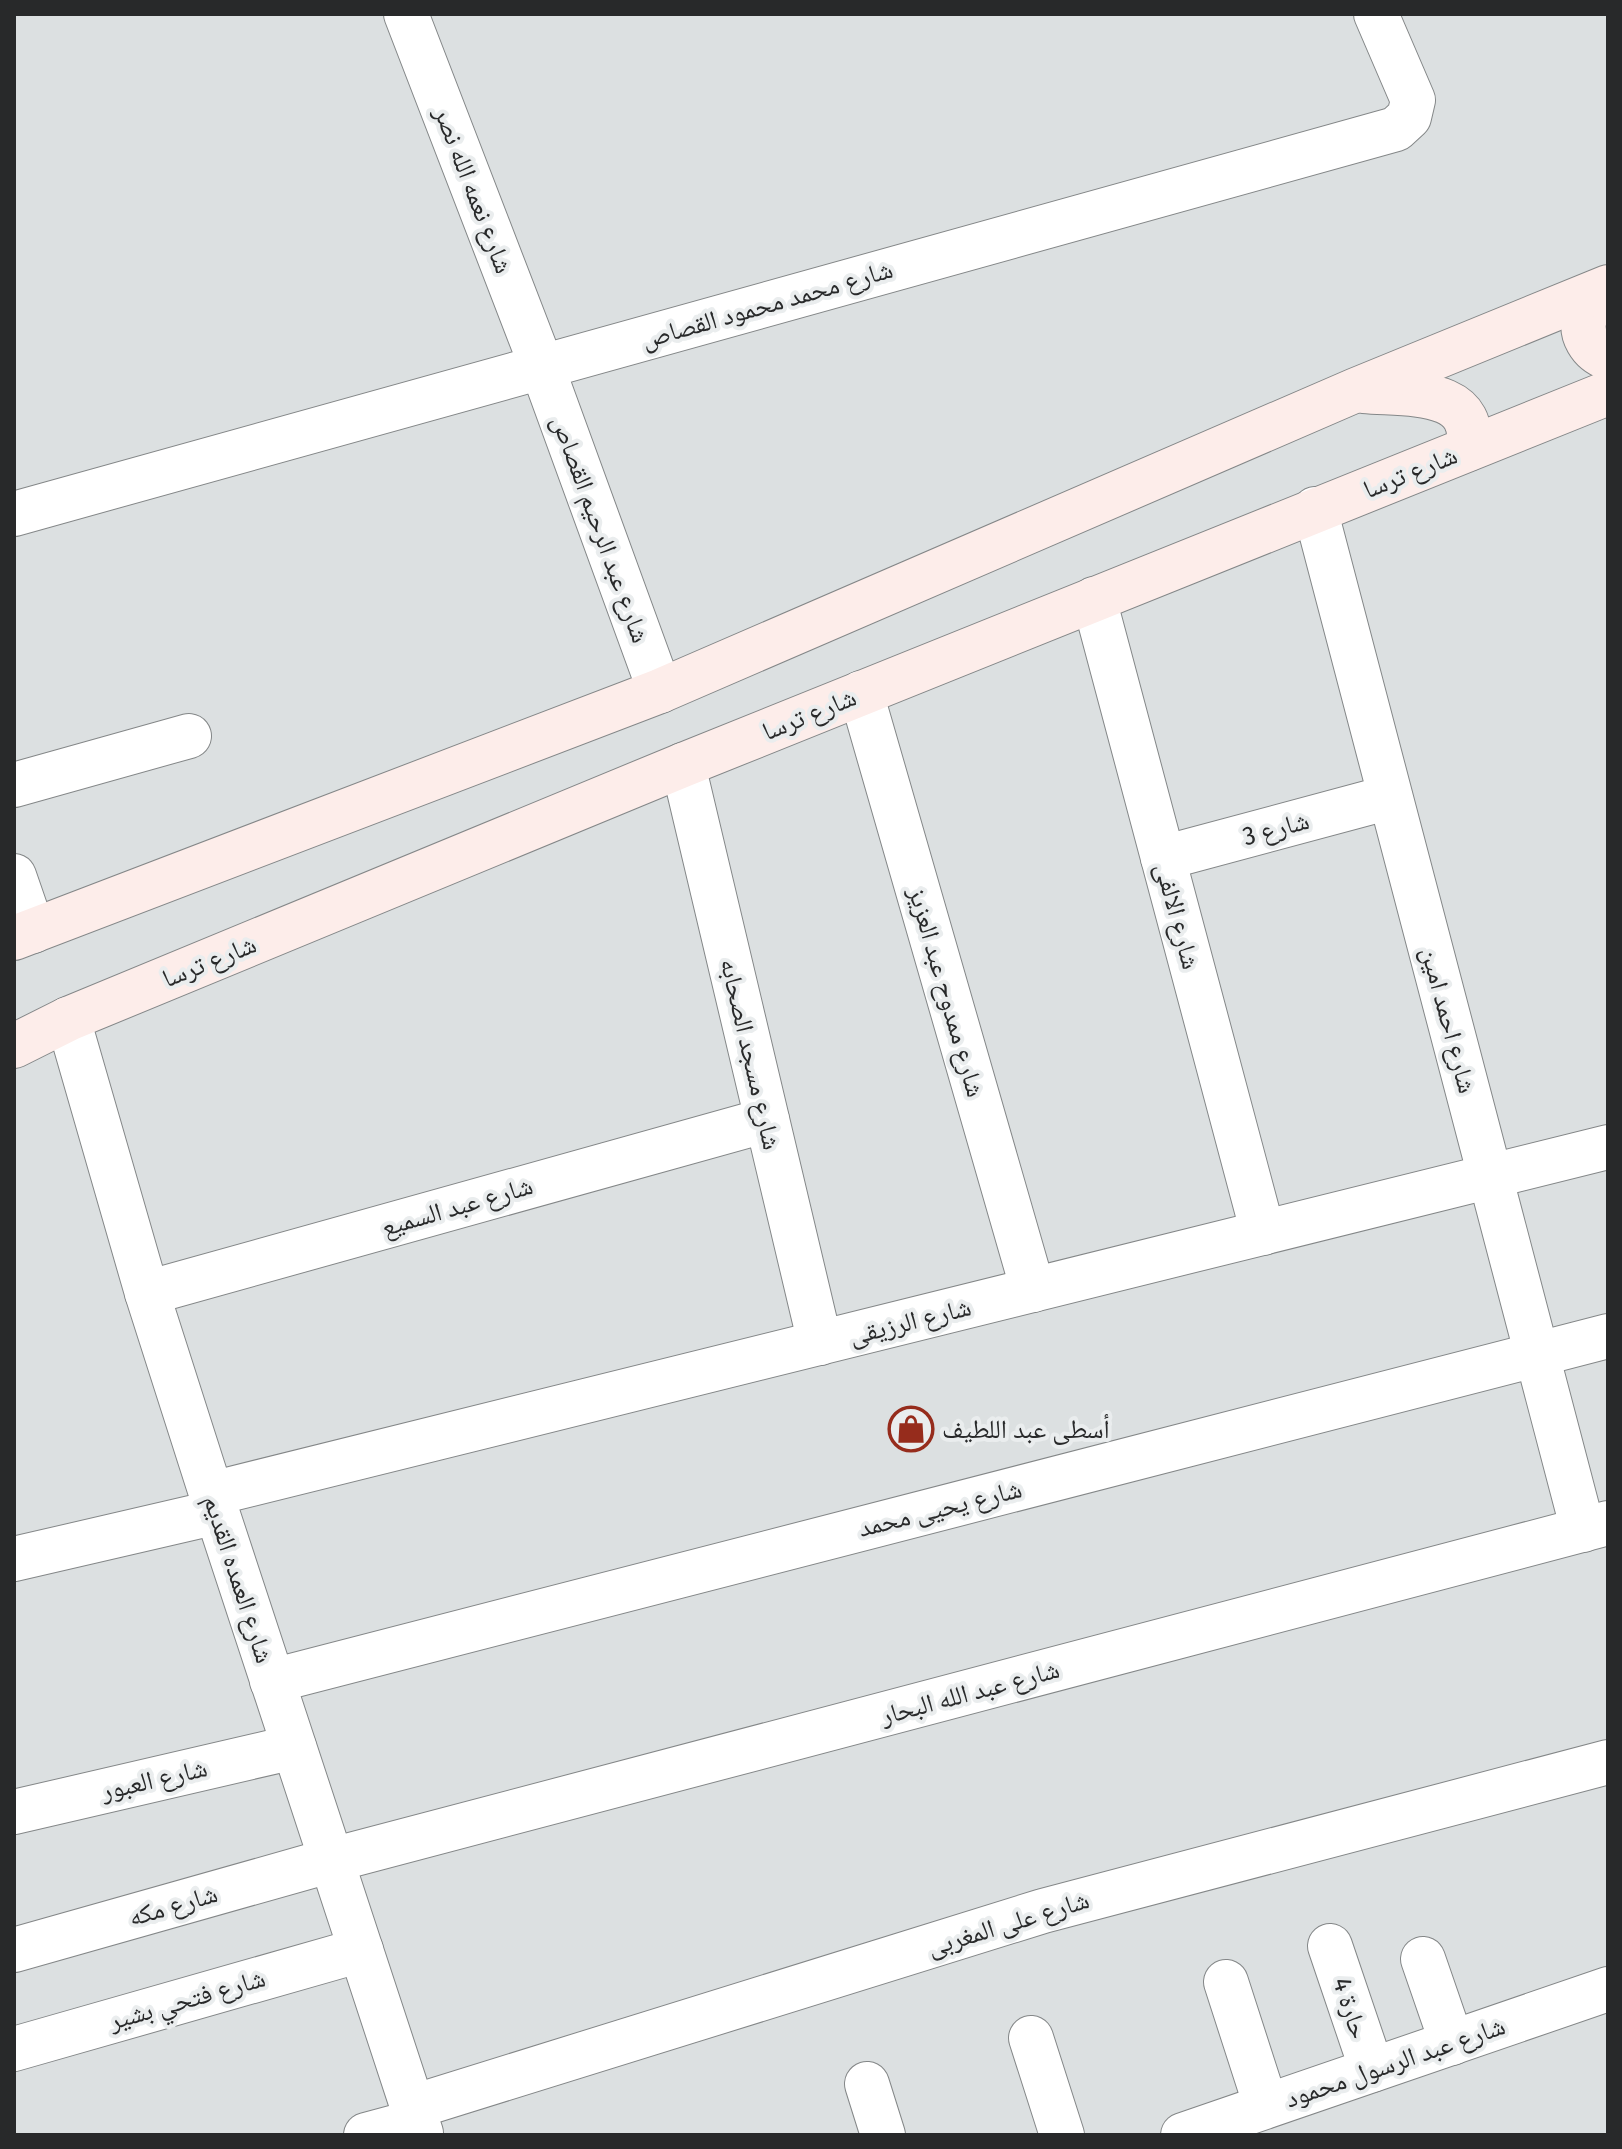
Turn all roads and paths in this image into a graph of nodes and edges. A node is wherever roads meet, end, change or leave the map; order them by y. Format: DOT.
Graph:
graph roads {
  1 [pos="406,14"];
  2 [pos="1376,14"];
  3 [pos="1608,288"];
  4 [pos="1608,358"];
  5 [pos="542,367"];
  6 [pos="1356,390"];
  7 [pos="1608,393"];
  8 [pos="1468,449"];
  9 [pos="1315,509"];
  10 [pos="14,514"];
  11 [pos="1094,599"];
  12 [pos="660,691"];
  13 [pos="861,693"];
  14 [pos="189,736"];
  15 [pos="683,765"];
  16 [pos="14,785"];
  17 [pos="1390,797"];
  18 [pos="1163,858"];
  19 [pos="14,876"];
  20 [pos="24,934"];
  21 [pos="68,1019"];
  22 [pos="14,1046"];
  23 [pos="767,1120"];
  24 [pos="1608,1147"];
  25 [pos="1490,1176"];
  26 [pos="1263,1233"];
  27 [pos="1033,1290"];
  28 [pos="147,1293"];
  29 [pos="1608,1336"];
  30 [pos="820,1343"];
  31 [pos="1537,1354"];
  32 [pos="214,1503"];
  33 [pos="1596,1527"];
  34 [pos="14,1559"];
  35 [pos="272,1681"];
  36 [pos="294,1747"];
  37 [pos="1608,1762"];
  38 [pos="14,1812"];
  39 [pos="332,1860"];
  40 [pos="1330,1946"];
  41 [pos="14,1950"];
  42 [pos="361,1950"];
  43 [pos="1423,1959"];
  44 [pos="1226,1982"];
  45 [pos="1608,1989"];
  46 [pos="1031,2038"];
  47 [pos="1452,2043"];
  48 [pos="14,2049"];
  49 [pos="1372,2070"];
  50 [pos="867,2084"];
  51 [pos="1266,2106"];
  52 [pos="418,2121"];
  53 [pos="366,2135"];
  54 [pos="883,2135"];
  55 [pos="1062,2135"];
  56 [pos="1183,2135"];
  1 -- 5 [label="street, شارع نعمه الله نصر"];
  2 -- 5 [label="street, شارع محمد محمود القصاص"];
  3 -- 4 [label="main road"];
  3 -- 6 [label="main road"];
  5 -- 10 [label="street, شارع محمد محمود القصاص"];
  5 -- 12 [label="street, شارع عبد الرحيم القصاص"];
  6 -- 8 [label="main road"];
  6 -- 12 [label="main road"];
  7 -- 8 [label="main road, شارع ترسا"];
  8 -- 9 [label="main road, شارع ترسا"];
  9 -- 11 [label="main road, شارع ترسا"];
  9 -- 17 [label="street, شارع احمد امين"];
  11 -- 13 [label="main road, شارع ترسا"];
  11 -- 18 [label="street, شارع الالفى"];
  12 -- 20 [label="main road"];
  13 -- 15 [label="main road, شارع ترسا"];
  13 -- 27 [label="street, شارع ممدوح عبد العزيز"];
  14 -- 16 [label="street"];
  15 -- 21 [label="main road, شارع ترسا"];
  15 -- 23 [label="street, شارع مسجد الصحابه"];
  17 -- 18 [label="street, شارع 3"];
  17 -- 25 [label="street, شارع احمد امين"];
  18 -- 26 [label="street, شارع الالفى"];
  19 -- 20 [label="street"];
  21 -- 22 [label="main road, شارع ترسا"];
  21 -- 28 [label="street, شارع العمده القديم"];
  23 -- 28 [label="street, شارع عبد السميع"];
  23 -- 30 [label="street, شارع مسجد الصحابه"];
  24 -- 25 [label="street, شارع الرزيقى"];
  25 -- 26 [label="street, شارع الرزيقى"];
  25 -- 31 [label="street, شارع احمد امين"];
  26 -- 27 [label="street, شارع الرزيقى"];
  27 -- 30 [label="street, شارع الرزيقى"];
  28 -- 32 [label="street, شارع العمده القديم"];
  29 -- 31 [label="street, شارع يحيى محمد"];
  30 -- 32 [label="street, شارع الرزيقى"];
  31 -- 33 [label="street, شارع احمد امين"];
  31 -- 35 [label="street, شارع يحيى محمد"];
  32 -- 34 [label="street, شارع الرزيقى"];
  32 -- 35 [label="street, شارع العمده القديم"];
  33 -- 39 [label="street, شارع عبد الله البحار"];
  35 -- 36 [label="street, شارع العمده القديم"];
  36 -- 38 [label="street, شارع العبور"];
  36 -- 39 [label="street, شارع العمده القديم"];
  37 -- 52 [label="street, شارع على المغربى"];
  39 -- 41 [label="street, شارع مكه"];
  39 -- 42 [label="street, شارع العمده القديم"];
  40 -- 49 [label="street, حارة 4"];
  42 -- 48 [label="street, شارع فتحي بشير"];
  42 -- 52 [label="street, شارع العمده القديم"];
  43 -- 47 [label="street"];
  44 -- 51 [label="street"];
  45 -- 47 [label="street, شارع عبد الرسول محمود"];
  46 -- 55 [label="street"];
  47 -- 49 [label="street, شارع عبد الرسول محمود"];
  49 -- 51 [label="street, شارع عبد الرسول محمود"];
  50 -- 54 [label="street"];
  51 -- 56 [label="street, شارع عبد الرسول محمود"];
  52 -- 53 [label="street, شارع على المغربى"];
}
